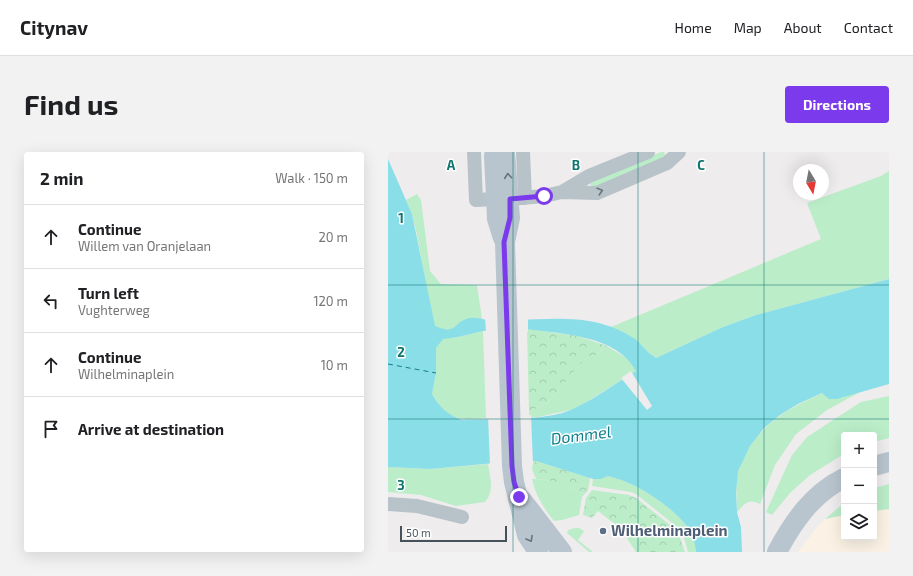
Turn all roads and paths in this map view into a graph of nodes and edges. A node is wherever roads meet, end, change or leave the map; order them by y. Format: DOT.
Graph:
graph roads {
  1 [pos="474,152"];
  2 [pos="494,152"];
  3 [pos="506,152"];
  4 [pos="523,152"];
  5 [pos="648,152"];
  6 [pos="679,152"];
  7 [pos="562,192"];
  8 [pos="501,199"];
  9 [pos="889,462"];
  10 [pos="877,465"];
  11 [pos="841,480"];
  12 [pos="519,497"];
  13 [pos="388,504"];
  14 [pos="462,516"];
  15 [pos="538,552"];
  16 [pos="551,552"];
  17 [pos="562,552"];
  18 [pos="777,552"];
  1 -- 8 [label="street"];
  2 -- 8 [label="main road"];
  8 -- 3 [label="main road, one-way"];
  4 -- 8 [label="street"];
  5 -- 7 [label="street"];
  7 -- 6 [label="street, one-way"];
  7 -- 8 [label="street"];
  8 -- 12 [label="main road"];
  9 -- 10 [label="main road"];
  11 -- 18 [label="main road"];
  12 -- 15 [label="main road, one-way"];
  12 -- 17 [label="main road"];
  13 -- 14 [label="street"];
  16 -- 17 [label="main road"];
}
